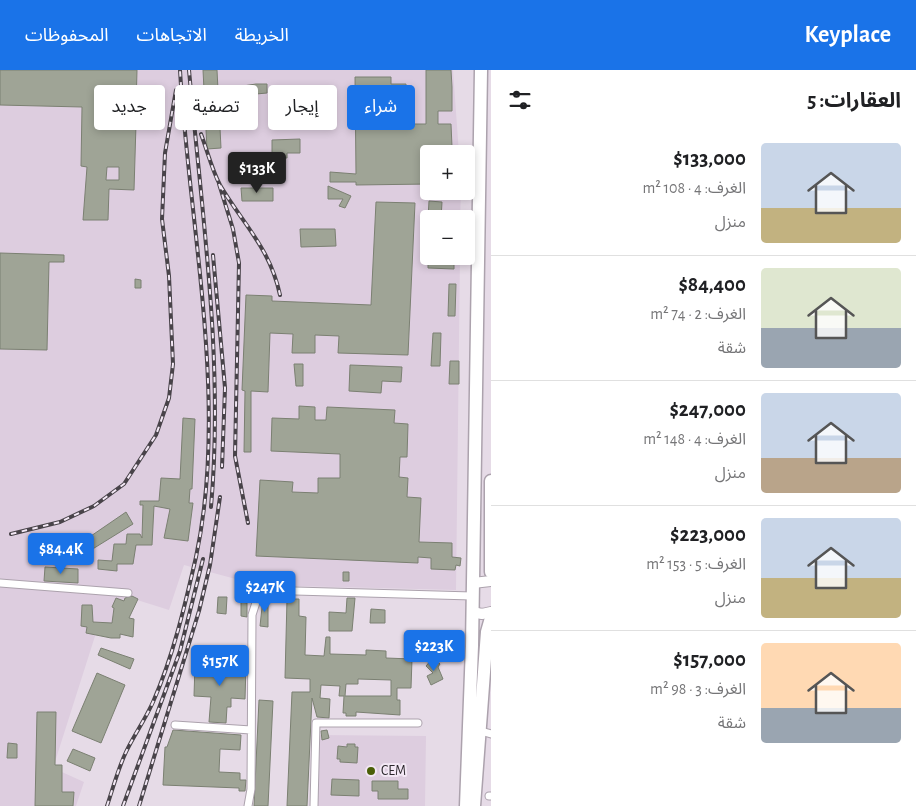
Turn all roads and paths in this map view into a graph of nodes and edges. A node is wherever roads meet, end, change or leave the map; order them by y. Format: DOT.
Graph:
graph roads {
  1 [pos="483,76"];
  2 [pos="491,481"];
  3 [pos="491,572"];
  4 [pos="491,581"];
  5 [pos="0,583"];
  6 [pos="472,590"];
  7 [pos="128,593"];
  8 [pos="472,612"];
  9 [pos="491,612"];
  10 [pos="491,618"];
  11 [pos="472,631"];
  12 [pos="487,632"];
  13 [pos="418,723"];
  14 [pos="175,725"];
  15 [pos="251,730"];
  16 [pos="481,731"];
  17 [pos="248,806"];
  18 [pos="314,806"];
  19 [pos="466,806"];
  20 [pos="474,806"];
  1 -- 6 [label="highway"];
  2 -- 3 [label="highway"];
  4 -- 6 [label="street"];
  5 -- 7 [label="street"];
  6 -- 8 [label="highway"];
  6 -- 15 [label="street"];
  8 -- 9 [label="street"];
  8 -- 11 [label="highway"];
  10 -- 12 [label="highway"];
  11 -- 12 [label="highway"];
  11 -- 16 [label="highway"];
  12 -- 16 [label="highway"];
  13 -- 18 [label="street"];
  14 -- 15 [label="street"];
  15 -- 17 [label="street"];
  16 -- 19 [label="highway"];
  16 -- 20 [label="highway"];
}
